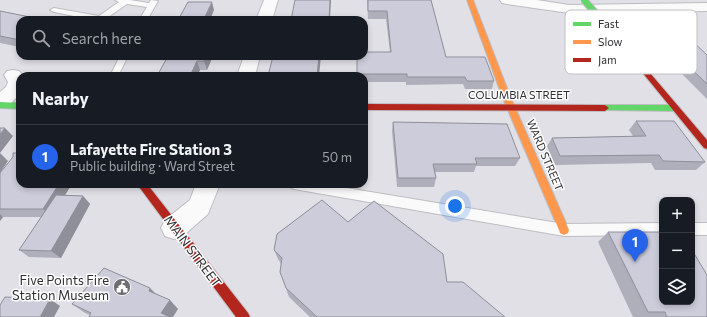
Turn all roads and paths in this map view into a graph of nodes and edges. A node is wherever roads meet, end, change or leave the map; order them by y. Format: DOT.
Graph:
graph roads {
  1 [pos="271,0"];
  2 [pos="470,0"];
  3 [pos="507,0"];
  4 [pos="584,0"];
  5 [pos="122,1"];
  6 [pos="152,3"];
  7 [pos="707,7"];
  8 [pos="54,10"];
  9 [pos="593,10"];
  10 [pos="85,16"];
  11 [pos="104,16"];
  12 [pos="145,16"];
  13 [pos="265,16"];
  14 [pos="122,60"];
  15 [pos="251,60"];
  16 [pos="116,72"];
  17 [pos="247,72"];
  18 [pos="647,74"];
  19 [pos="16,86"];
  20 [pos="0,101"];
  21 [pos="0,105"];
  22 [pos="16,106"];
  23 [pos="368,107"];
  24 [pos="511,107"];
  25 [pos="675,108"];
  26 [pos="707,146"];
  27 [pos="145,188"];
  28 [pos="206,188"];
  29 [pos="317,188"];
  30 [pos="174,228"];
  31 [pos="659,229"];
  32 [pos="695,229"];
  33 [pos="707,229"];
  34 [pos="564,230"];
  35 [pos="244,317"];
  1 -- 13 [label="street"];
  2 -- 24 [label="street, WARD STREET"];
  3 -- 7 [label="street"];
  4 -- 9 [label="street, bridge"];
  5 -- 6 [label="lane"];
  5 -- 11 [label="lane"];
  6 -- 12 [label="lane"];
  8 -- 10 [label="lane"];
  14 -- 16 [label="lane"];
  15 -- 17 [label="street"];
  18 -- 25 [label="street, bridge"];
  19 -- 20 [label="street"];
  21 -- 22 [label="street"];
  23 -- 24 [label="street, COLUMBIA STREET"];
  24 -- 25 [label="street, COLUMBIA STREET"];
  24 -- 34 [label="street, WARD STREET"];
  25 -- 26 [label="street"];
  27 -- 30 [label="street, MAIN STREET"];
  28 -- 30 [label="street"];
  29 -- 34 [label="lane"];
  30 -- 35 [label="street, MAIN STREET"];
  31 -- 34 [label="lane"];
  32 -- 33 [label="lane"];
}
